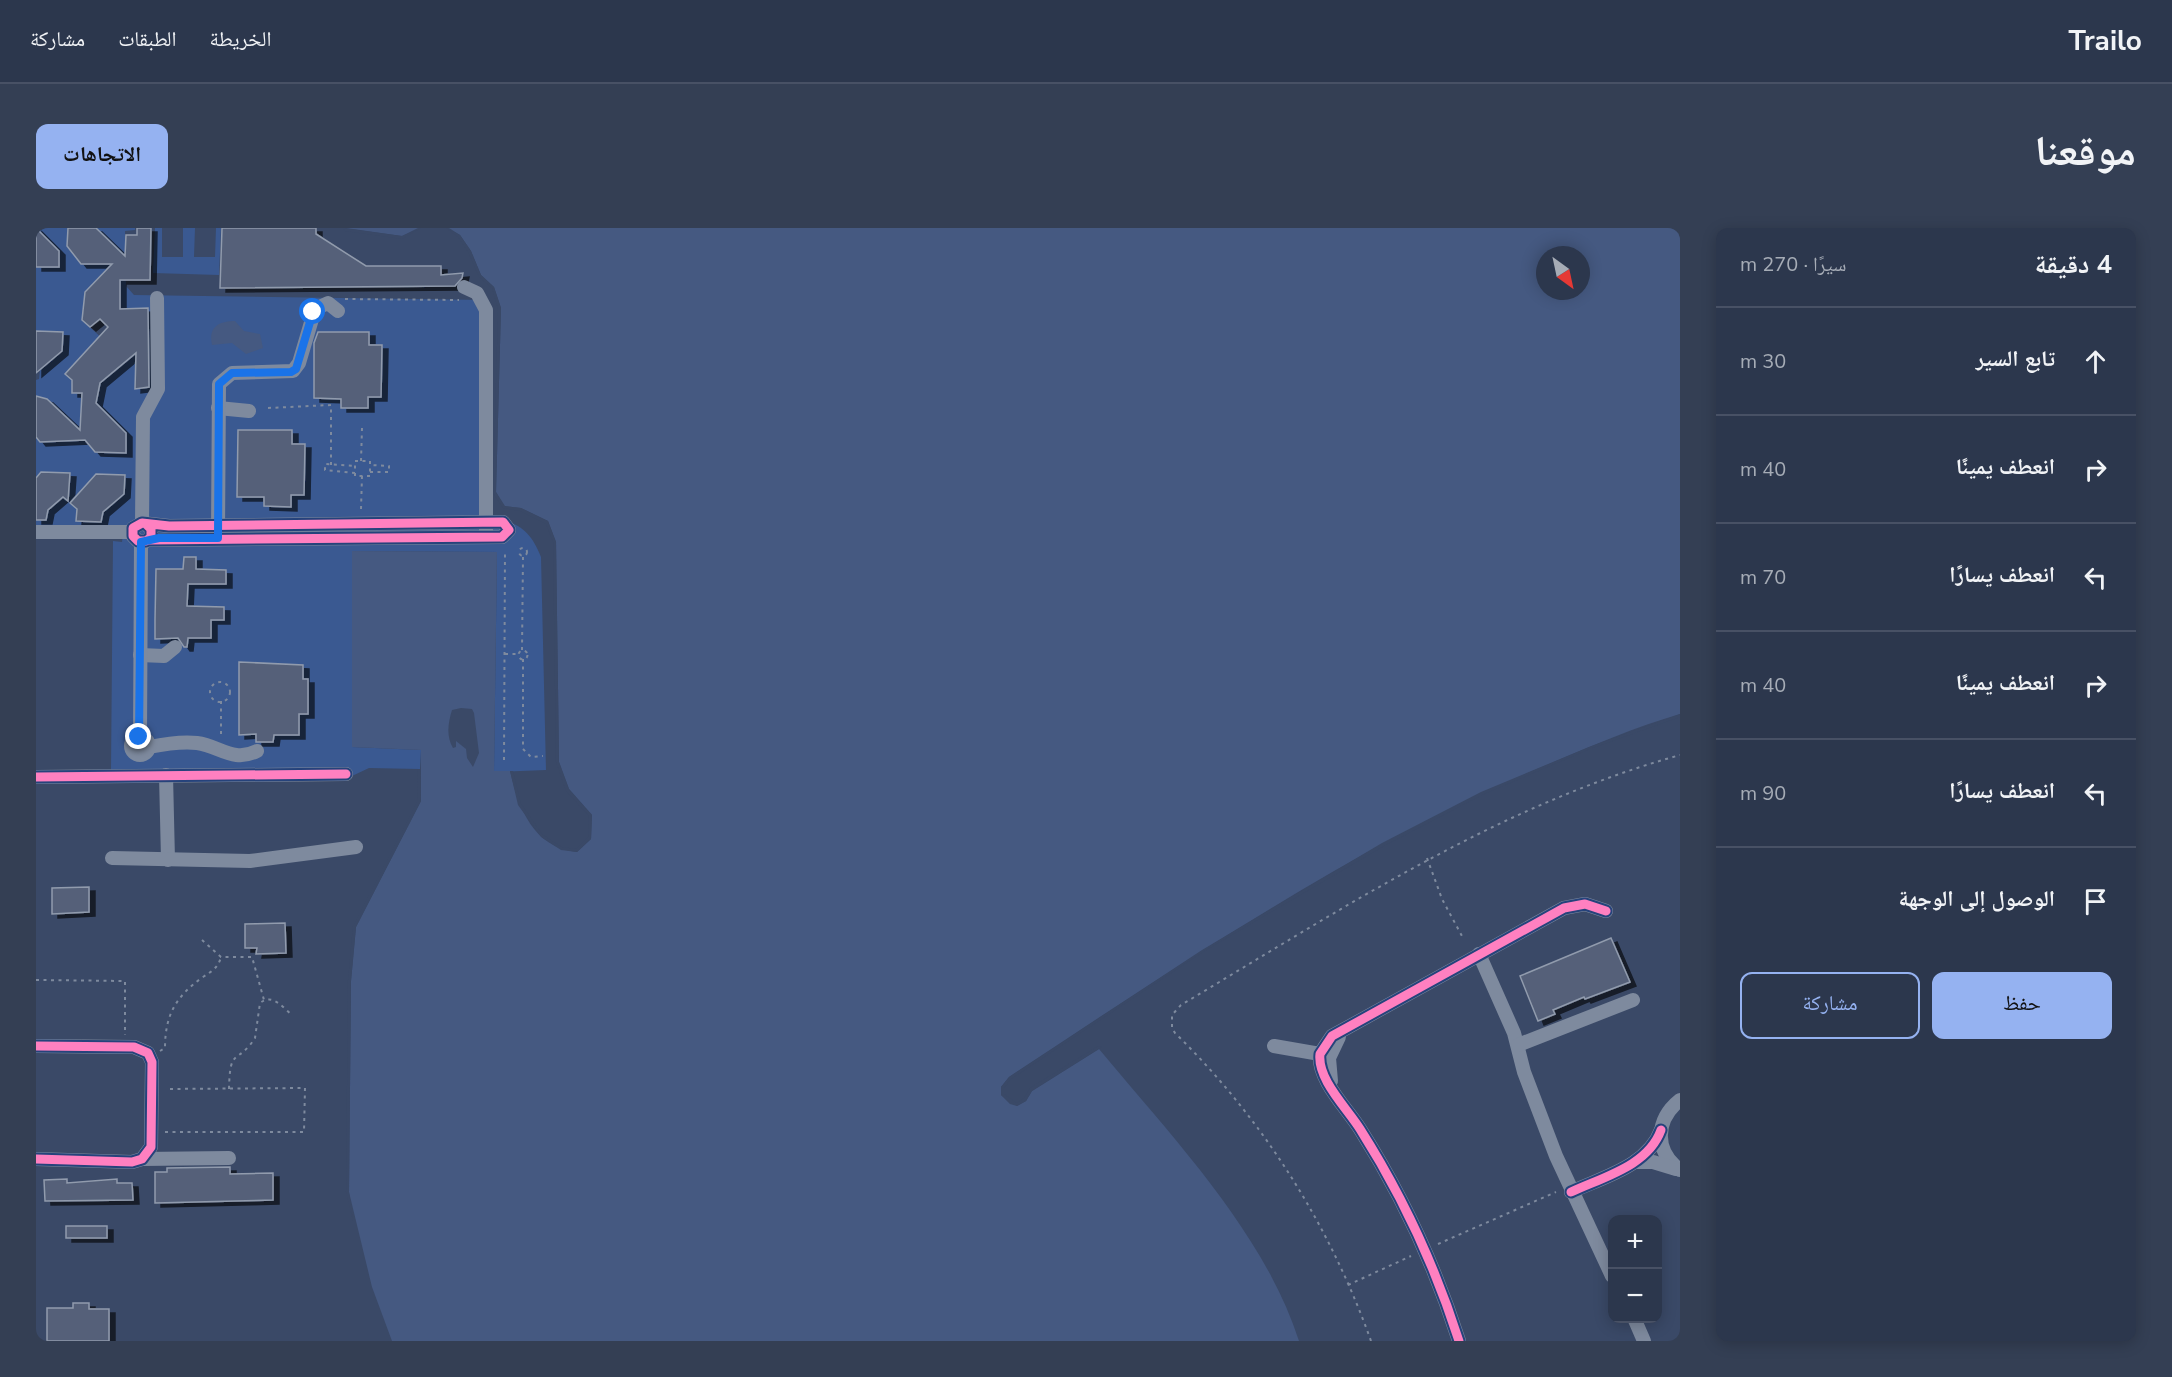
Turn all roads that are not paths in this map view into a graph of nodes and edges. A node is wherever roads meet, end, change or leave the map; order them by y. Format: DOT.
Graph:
graph roads {
  1 [pos="464,287"];
  2 [pos="157,298"];
  3 [pos="335,308"];
  4 [pos="218,408"];
  5 [pos="249,411"];
  6 [pos="486,530"];
  7 [pos="36,532"];
  8 [pos="142,532"];
  9 [pos="218,532"];
  10 [pos="505,536"];
  11 [pos="175,647"];
  12 [pos="140,655"];
  13 [pos="256,751"];
  14 [pos="346,774"];
  15 [pos="166,775"];
  16 [pos="36,777"];
  17 [pos="356,847"];
  18 [pos="112,858"];
  19 [pos="168,860"];
  20 [pos="1606,911"];
  21 [pos="1479,954"];
  22 [pos="1633,1000"];
  23 [pos="1346,1031"];
  24 [pos="36,1046"];
  25 [pos="1274,1046"];
  26 [pos="1518,1046"];
  27 [pos="1320,1054"];
  28 [pos="1333,1089"];
  29 [pos="1680,1100"];
  30 [pos="1660,1130"];
  31 [pos="229,1158"];
  32 [pos="36,1159"];
  33 [pos="142,1159"];
  34 [pos="1635,1162"];
  35 [pos="1679,1170"];
  36 [pos="1570,1189"];
  37 [pos="1609,1269"];
  38 [pos="1636,1323"];
  39 [pos="1459,1341"];
  40 [pos="1644,1341"];
  1 -- 6 [label="street"];
  2 -- 8 [label="street"];
  3 -- 4 [label="street"];
  4 -- 5 [label="street"];
  4 -- 9 [label="street"];
  6 -- 9 [label="street"];
  6 -- 10 [label="street"];
  7 -- 8 [label="street"];
  8 -- 9 [label="street"];
  8 -- 12 [label="street"];
  11 -- 12 [label="street"];
  12 -- 13 [label="street"];
  14 -- 15 [label="street"];
  15 -- 16 [label="street"];
  15 -- 19 [label="street"];
  17 -- 19 [label="street"];
  18 -- 19 [label="street"];
  20 -- 21 [label="street"];
  21 -- 23 [label="street"];
  21 -- 26 [label="street"];
  22 -- 26 [label="street"];
  23 -- 27 [label="street"];
  23 -- 28 [label="street"];
  24 -- 33 [label="street"];
  25 -- 27 [label="street"];
  26 -- 36 [label="street"];
  27 -- 28 [label="street"];
  28 -- 39 [label="street"];
  29 -- 30 [label="street"];
  30 -- 34 [label="street"];
  30 -- 35 [label="street"];
  31 -- 33 [label="street"];
  32 -- 33 [label="street"];
  34 -- 35 [label="street"];
  34 -- 36 [label="street"];
  36 -- 37 [label="street"];
  38 -- 40 [label="street"];
}
